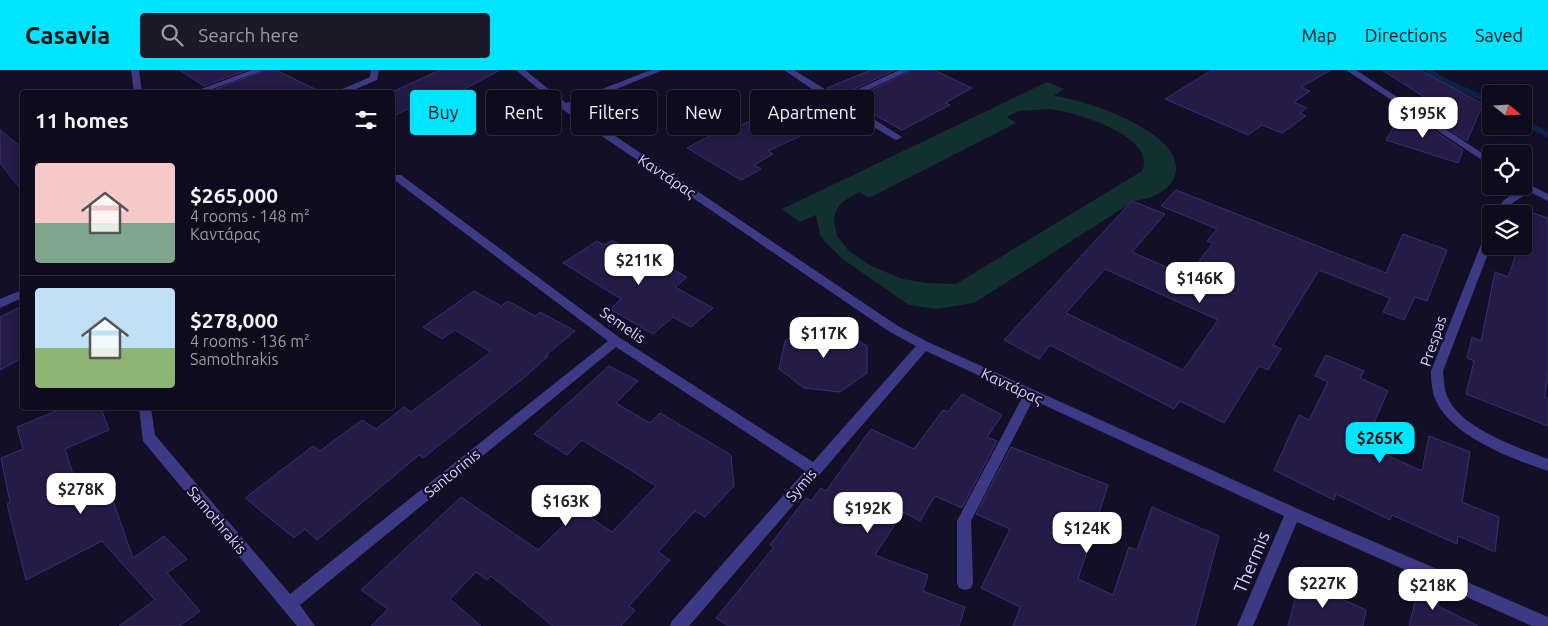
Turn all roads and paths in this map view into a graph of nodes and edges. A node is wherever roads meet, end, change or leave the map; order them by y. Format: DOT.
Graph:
graph roads {
  1 [pos="135,70"];
  2 [pos="260,70"];
  3 [pos="520,70"];
  4 [pos="659,70"];
  5 [pos="788,70"];
  6 [pos="906,70"];
  7 [pos="1350,70"];
  8 [pos="375,74"];
  9 [pos="138,90"];
  10 [pos="203,90"];
  11 [pos="347,90"];
  12 [pos="819,90"];
  13 [pos="863,90"];
  14 [pos="566,107"];
  15 [pos="874,124"];
  16 [pos="897,137"];
  17 [pos="1482,157"];
  18 [pos="397,177"];
  19 [pos="1532,190"];
  20 [pos="1515,195"];
  21 [pos="1548,198"];
  22 [pos="1504,205"];
  23 [pos="1482,255"];
  24 [pos="20,295"];
  25 [pos="0,304"];
  26 [pos="616,341"];
  27 [pos="924,345"];
  28 [pos="1030,394"];
  29 [pos="145,410"];
  30 [pos="1548,465"];
  31 [pos="814,470"];
  32 [pos="1293,513"];
  33 [pos="965,584"];
  34 [pos="288,605"];
  35 [pos="1548,625"];
  36 [pos="307,626"];
  37 [pos="678,626"];
  38 [pos="1246,626"];
  1 -- 9 [label="street"];
  2 -- 10 [label="street"];
  3 -- 14 [label="street, Καντάρας"];
  4 -- 14 [label="street"];
  5 -- 12 [label="street"];
  6 -- 13 [label="street"];
  7 -- 17 [label="street"];
  8 -- 11 [label="street"];
  14 -- 27 [label="street, Καντάρας"];
  15 -- 16 [label="street"];
  18 -- 26 [label="street, Semelis"];
  19 -- 21 [label="street"];
  20 -- 22 [label="street"];
  23 -- 30 [label="street, Prespas"];
  24 -- 25 [label="street"];
  26 -- 31 [label="street, Semelis"];
  26 -- 34 [label="street, Santorinis"];
  27 -- 28 [label="street, Καντάρας"];
  27 -- 31 [label="street, Symis"];
  28 -- 32 [label="street, Καντάρας"];
  28 -- 33 [label="street"];
  29 -- 34 [label="street, Samothrakis"];
  31 -- 37 [label="street, Symis"];
  32 -- 35 [label="street, Καντάρας"];
  32 -- 38 [label="street, Thermis"];
  34 -- 36 [label="street, Samothrakis"];
}
